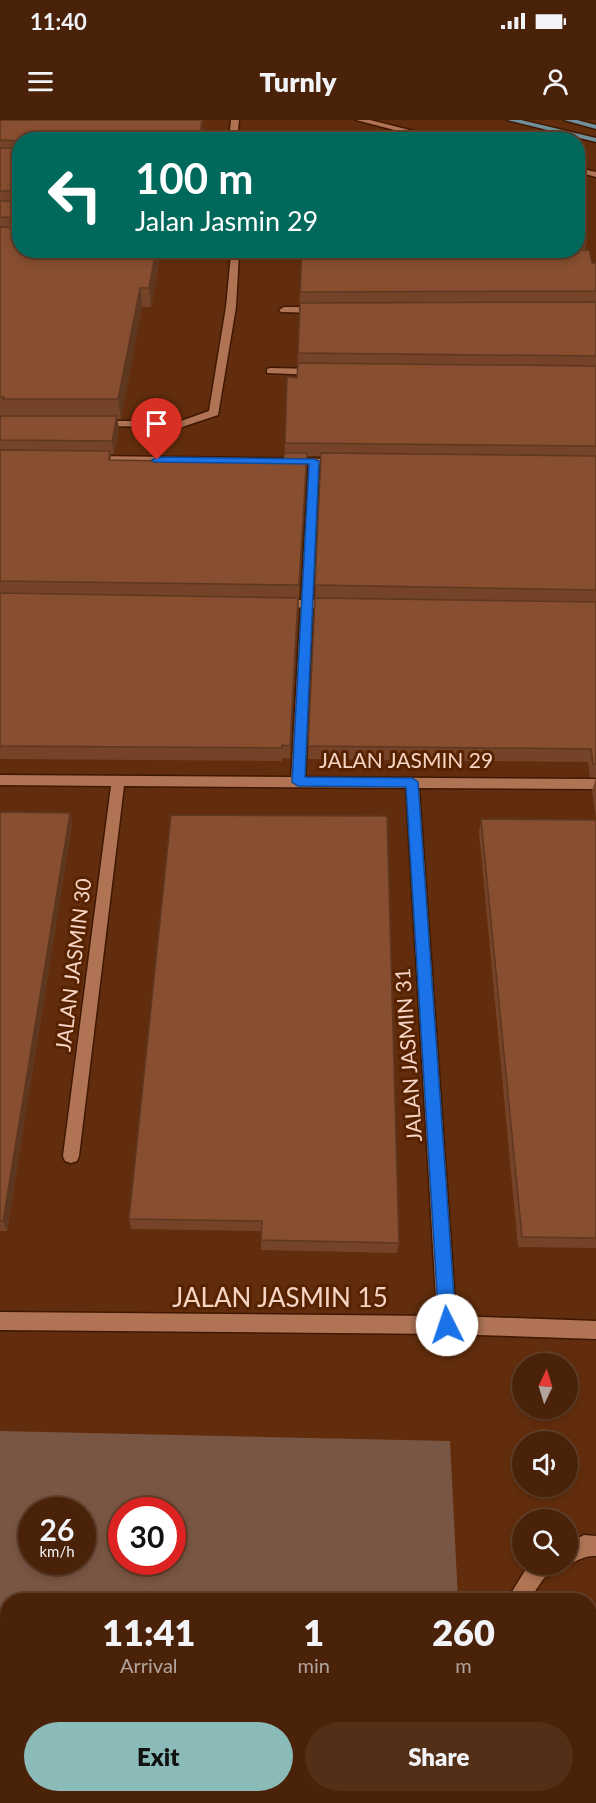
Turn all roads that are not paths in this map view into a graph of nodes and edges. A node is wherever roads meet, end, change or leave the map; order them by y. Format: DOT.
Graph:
graph roads {
  1 [pos="360,120"];
  2 [pos="511,120"];
  3 [pos="568,120"];
  4 [pos="596,127"];
  5 [pos="411,132"];
  6 [pos="562,132"];
  7 [pos="235,258"];
  8 [pos="284,310"];
  9 [pos="332,310"];
  10 [pos="270,371"];
  11 [pos="328,372"];
  12 [pos="91,424"];
  13 [pos="81,459"];
  14 [pos="314,461"];
  15 [pos="349,462"];
  16 [pos="272,604"];
  17 [pos="308,604"];
  18 [pos="342,605"];
  19 [pos="0,780"];
  20 [pos="118,780"];
  21 [pos="298,782"];
  22 [pos="412,782"];
  23 [pos="596,783"];
  24 [pos="71,1156"];
  25 [pos="0,1322"];
  26 [pos="447,1325"];
  27 [pos="596,1330"];
  28 [pos="534,1575"];
  29 [pos="522,1593"];
  1 -- 5 [label="street"];
  2 -- 6 [label="main road"];
  3 -- 4 [label="main road"];
  7 -- 12 [label="street"];
  8 -- 9 [label="street"];
  10 -- 11 [label="street"];
  13 -- 14 [label="street"];
  14 -- 15 [label="street"];
  14 -- 17 [label="street"];
  16 -- 17 [label="street"];
  17 -- 18 [label="street"];
  17 -- 21 [label="street"];
  19 -- 20 [label="street, JALAN JASMIN 29"];
  20 -- 21 [label="street, JALAN JASMIN 29"];
  20 -- 24 [label="street, JALAN JASMIN 30"];
  21 -- 22 [label="street, JALAN JASMIN 29"];
  22 -- 23 [label="street, JALAN JASMIN 29"];
  22 -- 26 [label="street, JALAN JASMIN 31"];
  25 -- 26 [label="street, JALAN JASMIN 15"];
  26 -- 27 [label="street, JALAN JASMIN 15"];
  28 -- 29 [label="street"];
}
